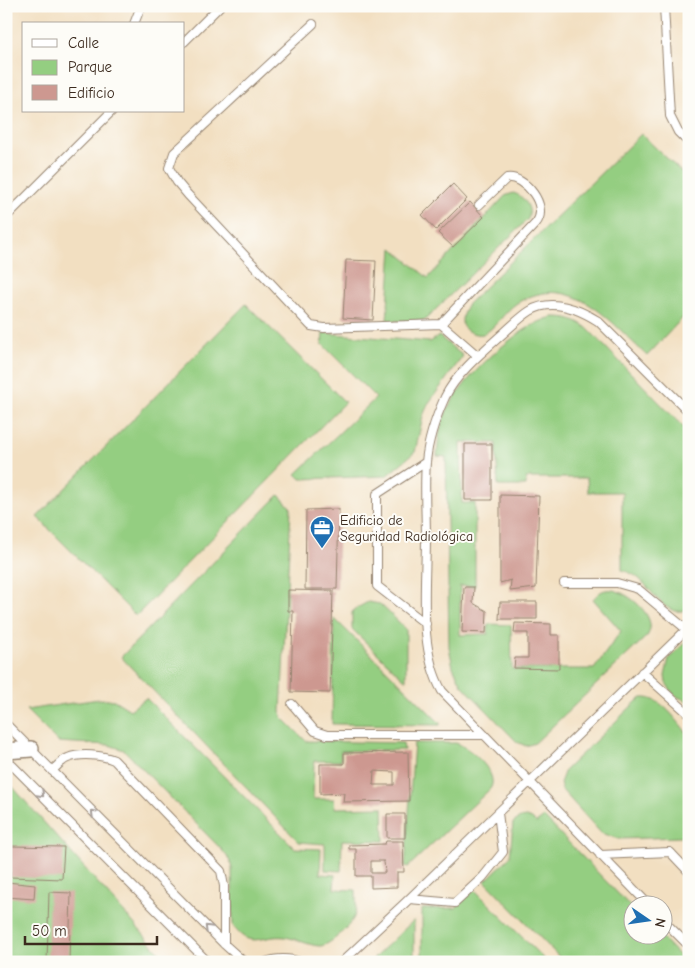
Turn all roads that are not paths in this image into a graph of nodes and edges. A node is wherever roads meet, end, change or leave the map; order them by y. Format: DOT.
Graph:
graph roads {
  1 [pos="142,6"];
  2 [pos="220,6"];
  3 [pos="664,6"];
  4 [pos="135,22"];
  5 [pos="313,24"];
  6 [pos="185,41"];
  7 [pos="112,112"];
  8 [pos="689,143"];
  9 [pos="480,204"];
  10 [pos="6,217"];
  11 [pos="441,324"];
  12 [pos="478,356"];
  13 [pos="689,412"];
  14 [pos="426,462"];
  15 [pos="564,583"];
  16 [pos="426,624"];
  17 [pos="687,628"];
  18 [pos="642,672"];
  19 [pos="292,704"];
  20 [pos="689,714"];
  21 [pos="6,724"];
  22 [pos="484,735"];
  23 [pos="31,749"];
  24 [pos="6,751"];
  25 [pos="6,759"];
  26 [pos="10,767"];
  27 [pos="52,770"];
  28 [pos="529,782"];
  29 [pos="498,813"];
  30 [pos="600,855"];
  31 [pos="689,872"];
  32 [pos="640,896"];
  33 [pos="409,899"];
  34 [pos="672,928"];
  35 [pos="224,944"];
  36 [pos="689,946"];
  37 [pos="208,962"];
  38 [pos="244,962"];
  39 [pos="266,962"];
  40 [pos="300,962"];
  41 [pos="342,962"];
  1 -- 4 [label="lane"];
  2 -- 6 [label="lane"];
  3 -- 8 [label="lane"];
  5 -- 11 [label="lane"];
  7 -- 10 [label="lane"];
  9 -- 11 [label="lane"];
  11 -- 12 [label="lane"];
  12 -- 13 [label="lane"];
  12 -- 14 [label="lane"];
  14 -- 16 [label="lane"];
  14 -- 16 [label="lane"];
  15 -- 17 [label="lane"];
  16 -- 22 [label="lane"];
  17 -- 18 [label="lane"];
  18 -- 20 [label="lane"];
  18 -- 28 [label="lane"];
  19 -- 22 [label="lane"];
  21 -- 23 [label="lane"];
  22 -- 28 [label="lane"];
  23 -- 24 [label="street"];
  23 -- 27 [label="lane"];
  25 -- 26 [label="lane"];
  26 -- 37 [label="lane, one-way"];
  35 -- 27 [label="lane, one-way"];
  27 -- 35 [label="lane"];
  28 -- 29 [label="lane"];
  28 -- 30 [label="lane"];
  29 -- 33 [label="lane"];
  29 -- 33 [label="lane"];
  30 -- 31 [label="lane"];
  30 -- 32 [label="lane"];
  33 -- 41 [label="lane"];
  34 -- 36 [label="lane"];
  35 -- 38 [label="lane"];
  39 -- 40 [label="lane"];
}
